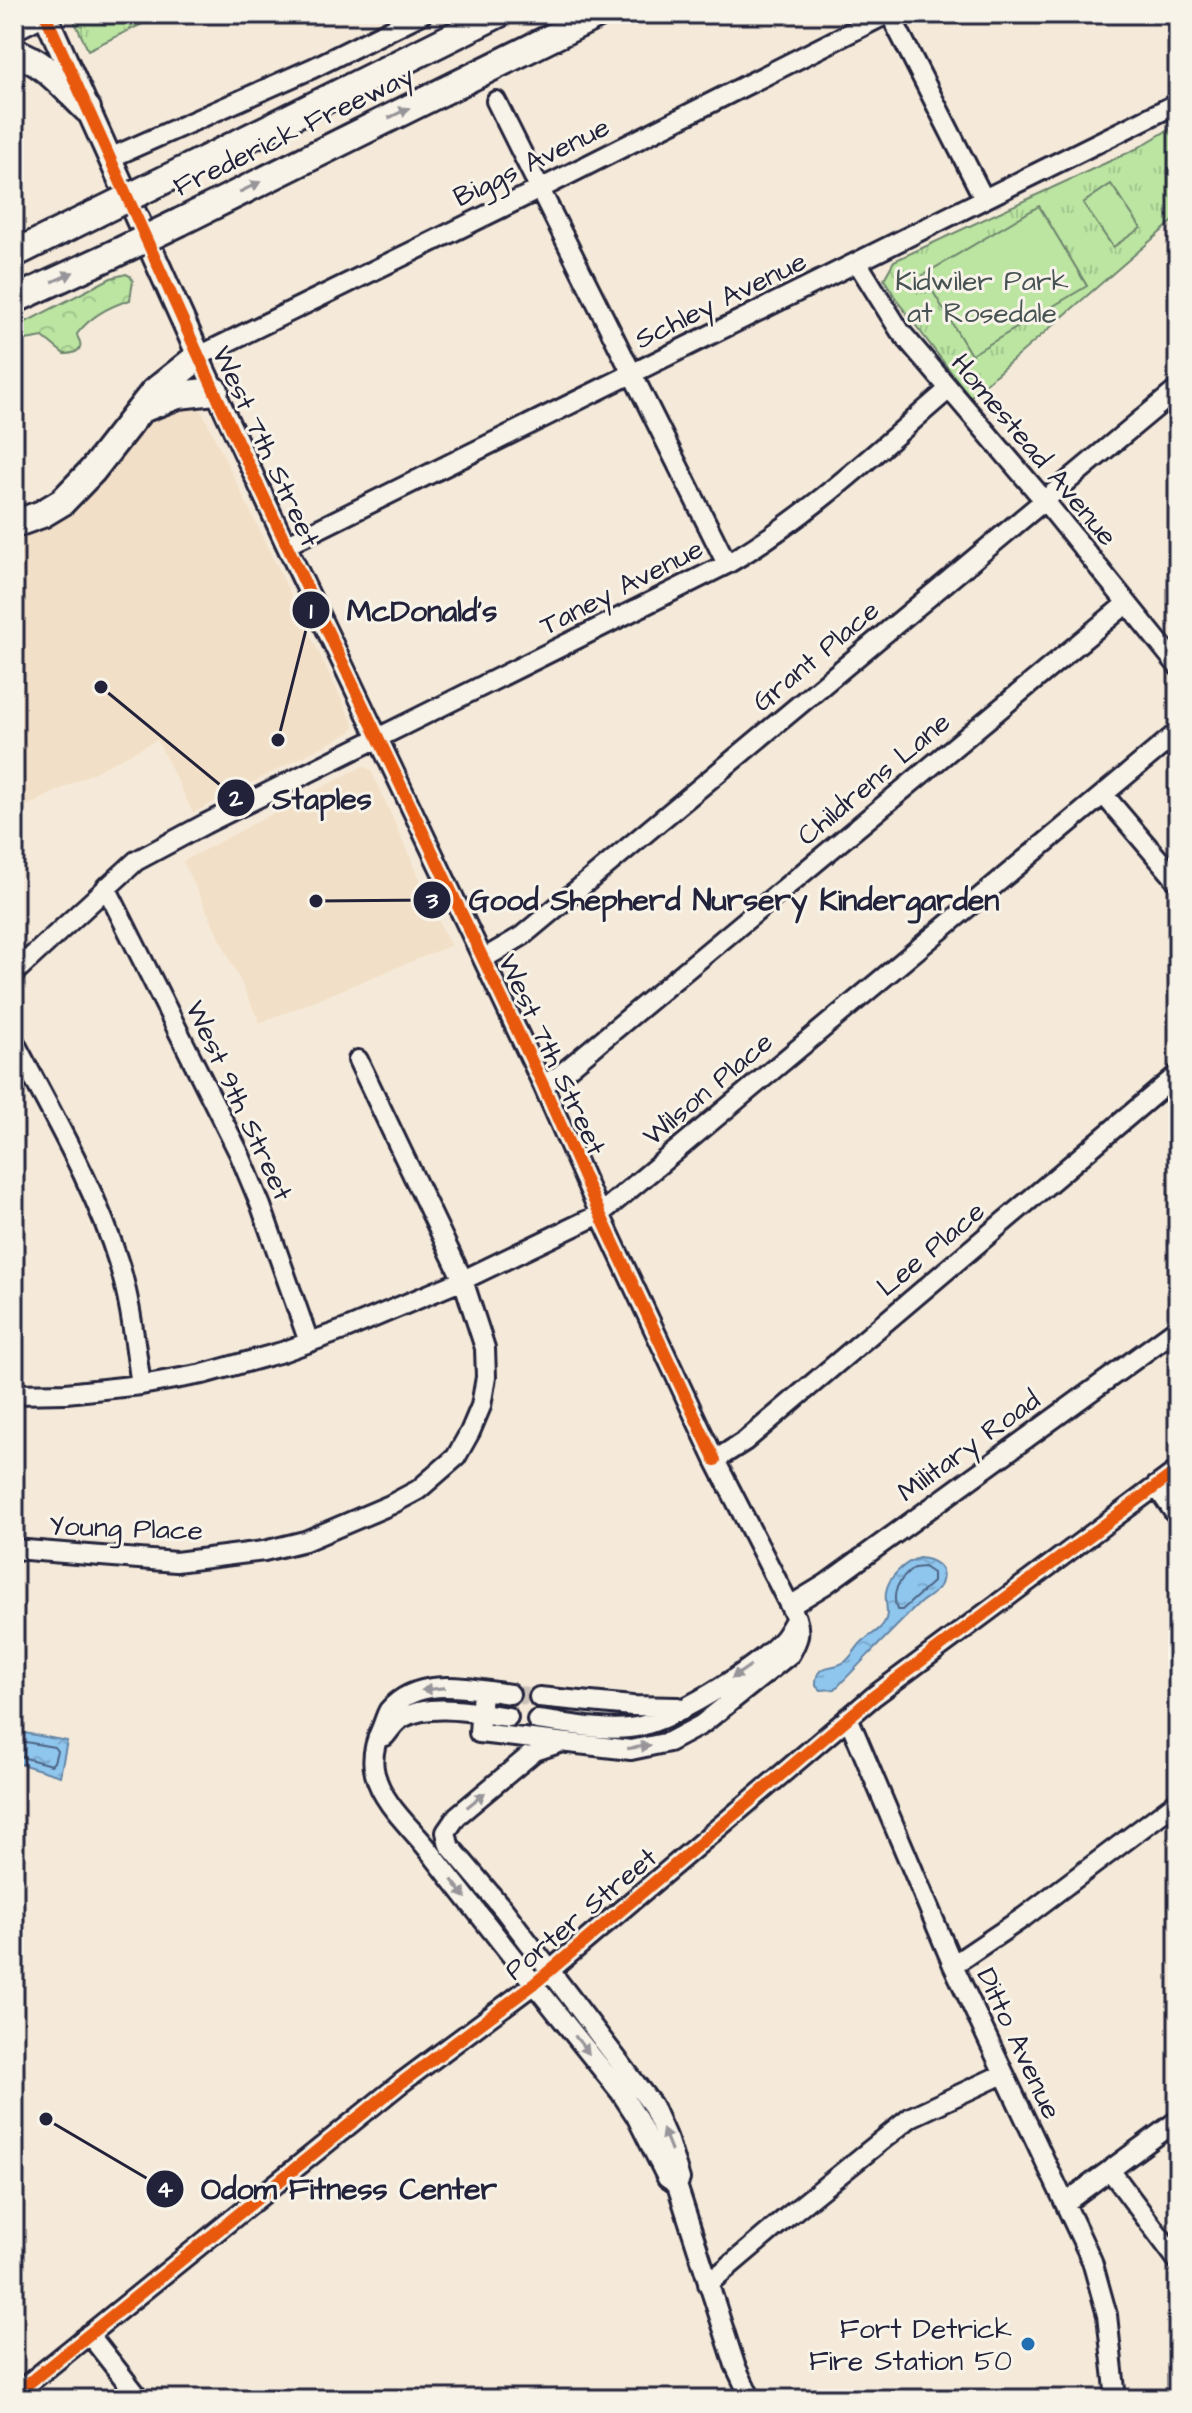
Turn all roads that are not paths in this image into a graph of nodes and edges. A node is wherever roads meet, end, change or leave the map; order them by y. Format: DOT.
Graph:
graph roads {
  1 [pos="38,14"];
  2 [pos="45,14"];
  3 [pos="422,14"];
  4 [pos="498,14"];
  5 [pos="599,14"];
  6 [pos="888,14"];
  7 [pos="14,26"];
  8 [pos="14,52"];
  9 [pos="496,101"];
  10 [pos="1178,103"];
  11 [pos="87,109"];
  12 [pos="110,158"];
  13 [pos="540,189"];
  14 [pos="984,199"];
  15 [pos="14,254"];
  16 [pos="857,262"];
  17 [pos="14,300"];
  18 [pos="199,356"];
  19 [pos="632,374"];
  20 [pos="1178,389"];
  21 [pos="948,390"];
  22 [pos="215,391"];
  23 [pos="141,410"];
  24 [pos="1044,500"];
  25 [pos="14,505"];
  26 [pos="14,524"];
  27 [pos="286,545"];
  28 [pos="727,564"];
  29 [pos="1126,604"];
  30 [pos="1178,666"];
  31 [pos="1178,732"];
  32 [pos="379,737"];
  33 [pos="1104,795"];
  34 [pos="1178,882"];
  35 [pos="106,887"];
  36 [pos="483,959"];
  37 [pos="14,973"];
  38 [pos="14,1041"];
  39 [pos="358,1060"];
  40 [pos="1178,1074"];
  41 [pos="543,1085"];
  42 [pos="600,1214"];
  43 [pos="463,1280"];
  44 [pos="1178,1328"];
  45 [pos="309,1342"];
  46 [pos="141,1385"];
  47 [pos="14,1394"];
  48 [pos="715,1460"];
  49 [pos="1178,1470"];
  50 [pos="1156,1486"];
  51 [pos="1178,1518"];
  52 [pos="14,1549"];
  53 [pos="793,1612"];
  54 [pos="482,1691"];
  55 [pos="510,1694"];
  56 [pos="539,1697"];
  57 [pos="697,1702"];
  58 [pos="481,1713"];
  59 [pos="508,1717"];
  60 [pos="848,1717"];
  61 [pos="537,1720"];
  62 [pos="562,1742"];
  63 [pos="375,1748"];
  64 [pos="1178,1801"];
  65 [pos="953,1965"];
  66 [pos="549,1971"];
  67 [pos="534,1984"];
  68 [pos="1003,2074"];
  69 [pos="1178,2120"];
  70 [pos="1110,2170"];
  71 [pos="677,2185"];
  72 [pos="1065,2203"];
  73 [pos="1178,2261"];
  74 [pos="708,2284"];
  75 [pos="89,2334"];
  76 [pos="14,2395"];
  77 [pos="140,2399"];
  78 [pos="751,2399"];
  79 [pos="1116,2399"];
  1 -- 7 [label="highway"];
  2 -- 11 [label="main road, West 7th Street"];
  3 -- 12 [label="street"];
  4 -- 15 [label="highway, Frederick Freeway, bridge"];
  17 -- 5 [label="highway, Frederick Freeway, one-way, bridge"];
  6 -- 13 [label="street, Biggs Avenue"];
  6 -- 14 [label="street"];
  8 -- 11 [label="highway"];
  9 -- 13 [label="street"];
  10 -- 14 [label="street, Schley Avenue"];
  11 -- 12 [label="main road, West 7th Street"];
  12 -- 18 [label="main road, West 7th Street"];
  13 -- 18 [label="street, Biggs Avenue"];
  13 -- 19 [label="street"];
  14 -- 16 [label="street, Schley Avenue"];
  16 -- 19 [label="street, Schley Avenue"];
  16 -- 21 [label="street, Homestead Avenue"];
  18 -- 22 [label="street, West 7th Street"];
  18 -- 23 [label="highway"];
  18 -- 25 [label="highway"];
  19 -- 27 [label="street, Schley Avenue"];
  19 -- 28 [label="street"];
  20 -- 24 [label="street, Grant Place"];
  21 -- 24 [label="street, Homestead Avenue"];
  21 -- 28 [label="street, Taney Avenue"];
  22 -- 23 [label="highway"];
  22 -- 27 [label="street, West 7th Street"];
  23 -- 26 [label="highway"];
  24 -- 29 [label="street, Homestead Avenue"];
  24 -- 36 [label="street, Grant Place"];
  27 -- 32 [label="street, West 7th Street"];
  28 -- 32 [label="street, Taney Avenue"];
  29 -- 30 [label="street, Homestead Avenue"];
  29 -- 41 [label="street, Childrens Lane"];
  31 -- 33 [label="street, Wilson Place"];
  32 -- 35 [label="street, Taney Avenue"];
  32 -- 36 [label="street, West 7th Street"];
  33 -- 34 [label="street"];
  33 -- 42 [label="street, Wilson Place"];
  35 -- 37 [label="street, Taney Avenue"];
  35 -- 45 [label="street, West 9th Street"];
  36 -- 41 [label="street, West 7th Street"];
  38 -- 46 [label="street"];
  39 -- 43 [label="street, Young Place"];
  40 -- 48 [label="street, Lee Place"];
  41 -- 42 [label="street, West 7th Street"];
  42 -- 43 [label="street, Wilson Place"];
  42 -- 48 [label="street, West 7th Street"];
  43 -- 45 [label="street, Wilson Place"];
  43 -- 52 [label="street, Young Place"];
  44 -- 53 [label="street, Military Road"];
  45 -- 46 [label="street, Wilson Place"];
  46 -- 47 [label="street, Wilson Place"];
  48 -- 53 [label="street, West 7th Street"];
  49 -- 50 [label="street, Porter Street"];
  50 -- 51 [label="street"];
  50 -- 60 [label="street, Porter Street"];
  53 -- 57 [label="street, one-way"];
  62 -- 53 [label="street, one-way"];
  54 -- 55 [label="street"];
  54 -- 58 [label="street"];
  54 -- 63 [label="street, one-way"];
  56 -- 57 [label="street"];
  57 -- 61 [label="street"];
  58 -- 59 [label="street"];
  58 -- 62 [label="street"];
  58 -- 63 [label="street"];
  60 -- 65 [label="street, Ditto Avenue"];
  60 -- 66 [label="street, Porter Street"];
  66 -- 62 [label="street, one-way"];
  63 -- 67 [label="street, one-way"];
  64 -- 65 [label="street"];
  65 -- 68 [label="street, Ditto Avenue"];
  66 -- 67 [label="street, Porter Street"];
  71 -- 66 [label="street, one-way"];
  67 -- 71 [label="street, one-way"];
  67 -- 75 [label="street, Porter Street"];
  68 -- 72 [label="street, Ditto Avenue"];
  68 -- 74 [label="street"];
  69 -- 70 [label="street"];
  70 -- 72 [label="street"];
  70 -- 73 [label="street"];
  71 -- 74 [label="street"];
  72 -- 79 [label="street, Ditto Avenue"];
  74 -- 78 [label="street"];
  75 -- 76 [label="street, Porter Street"];
  75 -- 77 [label="street"];
}
